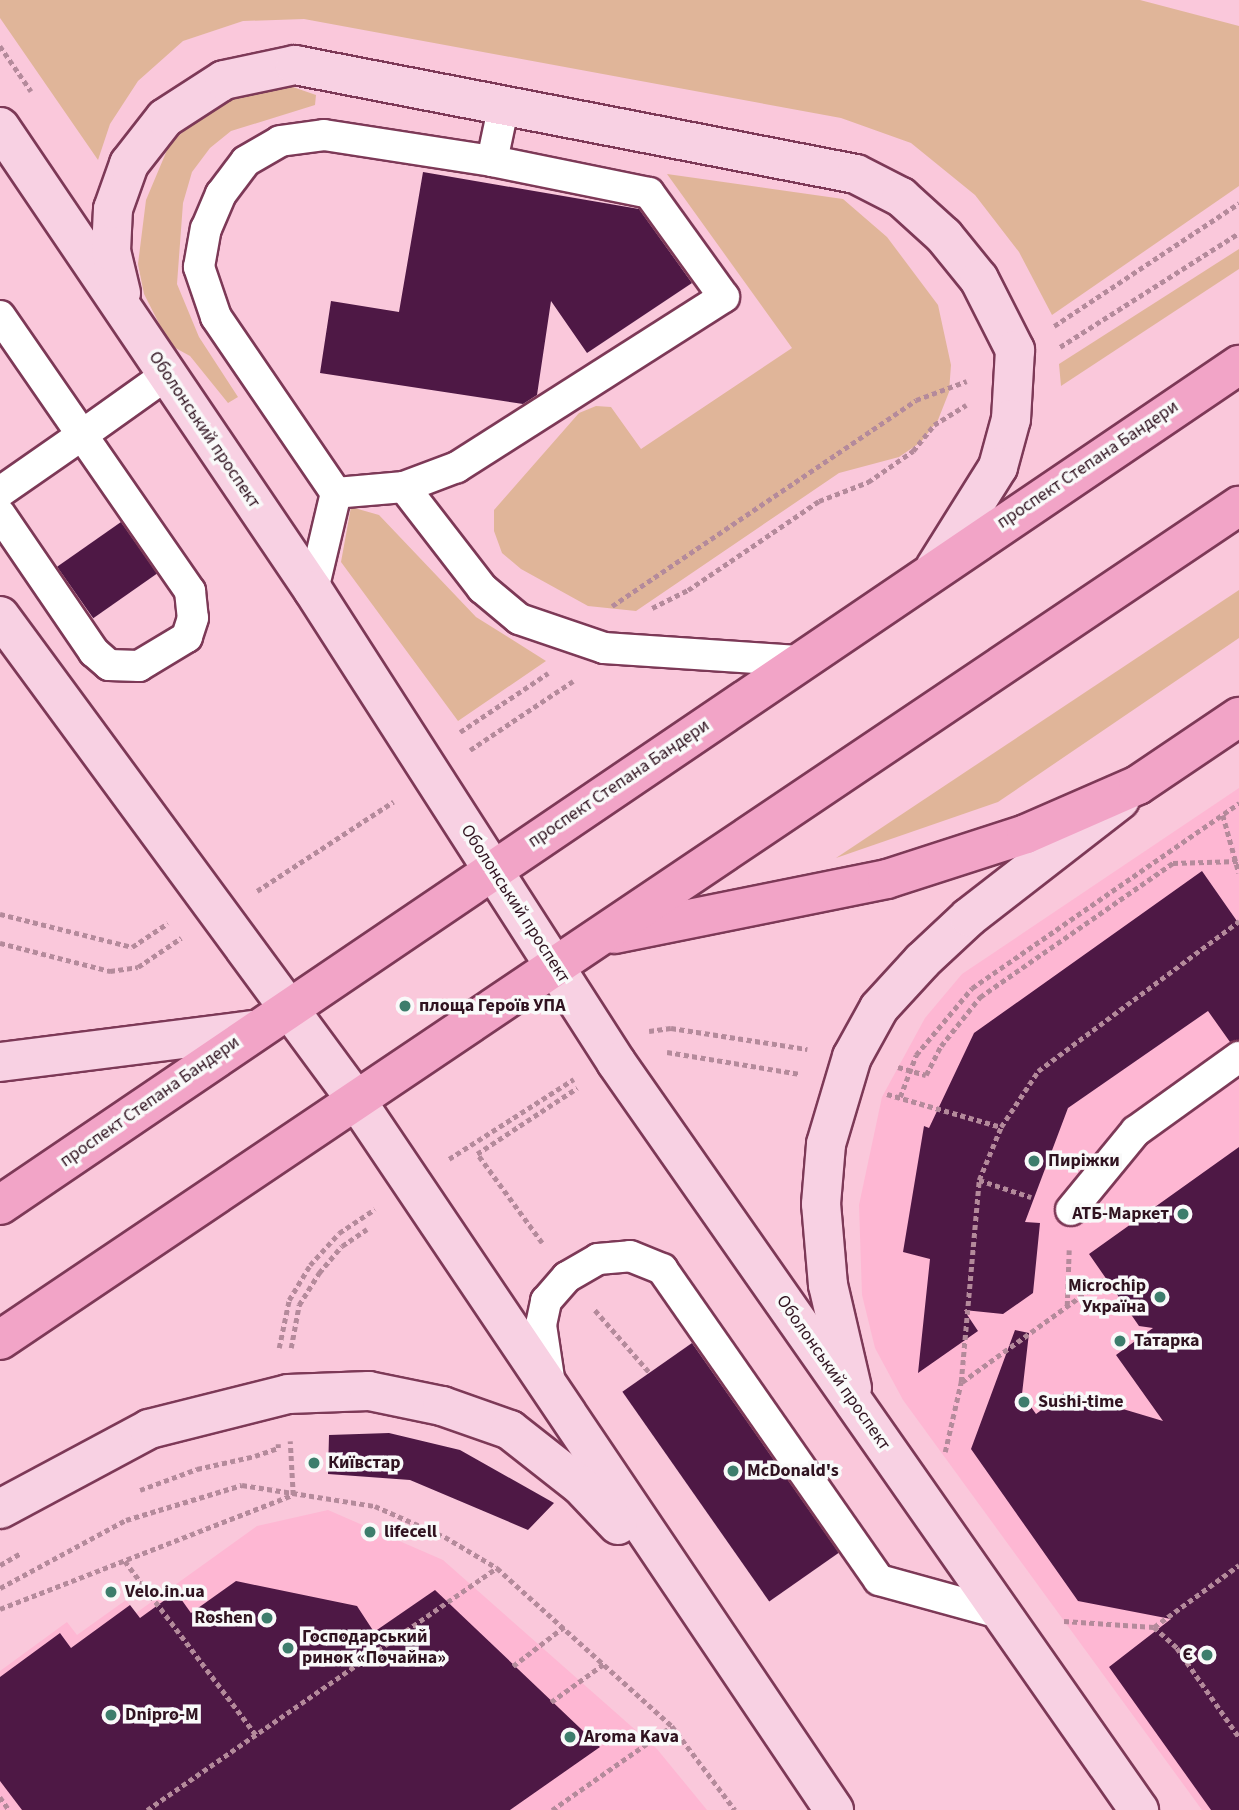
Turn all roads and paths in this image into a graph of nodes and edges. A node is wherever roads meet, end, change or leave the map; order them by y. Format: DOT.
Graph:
graph roads {
  1 [pos="504,104"];
  2 [pos="0,127"];
  3 [pos="492,161"];
  4 [pos="1239,203"];
  5 [pos="125,312"];
  6 [pos="0,316"];
  7 [pos="1047,330"];
  8 [pos="1239,365"];
  9 [pos="166,375"];
  10 [pos="971,379"];
  11 [pos="82,435"];
  12 [pos="404,487"];
  13 [pos="0,492"];
  14 [pos="336,494"];
  15 [pos="1239,506"];
  16 [pos="0,514"];
  17 [pos="935,568"];
  18 [pos="313,590"];
  19 [pos="608,608"];
  20 [pos="0,616"];
  21 [pos="802,661"];
  22 [pos="555,668"];
  23 [pos="1239,717"];
  24 [pos="460,732"];
  25 [pos="1138,786"];
  26 [pos="1239,803"];
  27 [pos="1223,815"];
  28 [pos="1237,861"];
  29 [pos="494,869"];
  30 [pos="1239,873"];
  31 [pos="0,914"];
  32 [pos="1239,921"];
  33 [pos="168,923"];
  34 [pos="594,938"];
  35 [pos="555,965"];
  36 [pos="290,1007"];
  37 [pos="254,1030"];
  38 [pos="1239,1057"];
  39 [pos="0,1062"];
  40 [pos="926,1075"];
  41 [pos="356,1100"];
  42 [pos="1001,1127"];
  43 [pos="979,1180"];
  44 [pos="0,1205"];
  45 [pos="1071,1210"];
  46 [pos="367,1229"];
  47 [pos="1106,1278"];
  48 [pos="1067,1306"];
  49 [pos="0,1340"];
  50 [pos="290,1353"];
  51 [pos="554,1395"];
  52 [pos="856,1407"];
  53 [pos="290,1441"];
  54 [pos="293,1495"];
  55 [pos="0,1509"];
  56 [pos="125,1561"];
  57 [pos="1239,1565"];
  58 [pos="497,1568"];
  59 [pos="0,1587"];
  60 [pos="0,1609"];
  61 [pos="999,1612"];
  62 [pos="702,1616"];
  63 [pos="1054,1620"];
  64 [pos="565,1626"];
  65 [pos="1154,1627"];
  66 [pos="605,1663"];
  67 [pos="513,1666"];
  68 [pos="551,1702"];
  69 [pos="672,1726"];
  70 [pos="257,1735"];
  71 [pos="1239,1737"];
  72 [pos="0,1797"];
  73 [pos="9,1810"];
  74 [pos="147,1810"];
  75 [pos="552,1810"];
  76 [pos="735,1810"];
  77 [pos="834,1810"];
  78 [pos="1139,1810"];
  1 -- 3 [label="lane"];
  1 -- 5 [label="main road"];
  1 -- 17 [label="main road"];
  2 -- 5 [label="main road, Оболонський проспект"];
  3 -- 12 [label="lane"];
  3 -- 14 [label="lane"];
  4 -- 7 [label="path"];
  5 -- 9 [label="main road, Оболонський проспект"];
  6 -- 11 [label="lane"];
  8 -- 17 [label="main road, проспект Степана Бандери"];
  9 -- 11 [label="lane"];
  9 -- 18 [label="main road, Оболонський проспект"];
  10 -- 19 [label="path"];
  11 -- 13 [label="lane"];
  11 -- 16 [label="lane"];
  12 -- 14 [label="lane"];
  12 -- 21 [label="lane"];
  14 -- 18 [label="lane"];
  15 -- 34 [label="main road"];
  17 -- 21 [label="main road, проспект Степана Бандери"];
  18 -- 29 [label="main road, Оболонський проспект"];
  20 -- 36 [label="main road"];
  21 -- 29 [label="main road, проспект Степана Бандери"];
  22 -- 24 [label="path"];
  23 -- 25 [label="main road"];
  25 -- 34 [label="main road"];
  25 -- 52 [label="main road"];
  26 -- 27 [label="path"];
  27 -- 28 [label="path"];
  27 -- 42 [label="path"];
  28 -- 30 [label="path"];
  28 -- 40 [label="path"];
  29 -- 35 [label="main road, Оболонський проспект"];
  29 -- 36 [label="main road, проспект Степана Бандери"];
  31 -- 33 [label="path"];
  32 -- 42 [label="path"];
  34 -- 35 [label="main road"];
  35 -- 41 [label="main road"];
  35 -- 52 [label="main road, Оболонський проспект"];
  36 -- 37 [label="main road, проспект Степана Бандери"];
  36 -- 41 [label="main road"];
  37 -- 39 [label="main road"];
  37 -- 44 [label="main road, проспект Степана Бандери"];
  38 -- 45 [label="lane"];
  41 -- 49 [label="main road"];
  41 -- 51 [label="main road"];
  42 -- 43 [label="path"];
  43 -- 45 [label="path"];
  43 -- 48 [label="path"];
  45 -- 48 [label="path"];
  46 -- 50 [label="path"];
  47 -- 48 [label="path"];
  51 -- 61 [label="lane"];
  51 -- 62 [label="main road"];
  52 -- 61 [label="main road, Оболонський проспект"];
  53 -- 54 [label="path"];
  54 -- 56 [label="path"];
  54 -- 58 [label="path"];
  54 -- 59 [label="path"];
  55 -- 62 [label="main road"];
  56 -- 60 [label="path"];
  56 -- 70 [label="path"];
  57 -- 65 [label="path"];
  58 -- 64 [label="path"];
  58 -- 70 [label="path"];
  61 -- 78 [label="main road, Оболонський проспект"];
  62 -- 77 [label="main road"];
  63 -- 65 [label="path"];
  64 -- 66 [label="path"];
  64 -- 67 [label="path"];
  65 -- 71 [label="path"];
  66 -- 68 [label="path"];
  66 -- 69 [label="path"];
  69 -- 75 [label="path"];
  69 -- 76 [label="path"];
  70 -- 74 [label="path"];
  72 -- 73 [label="path"];
}
